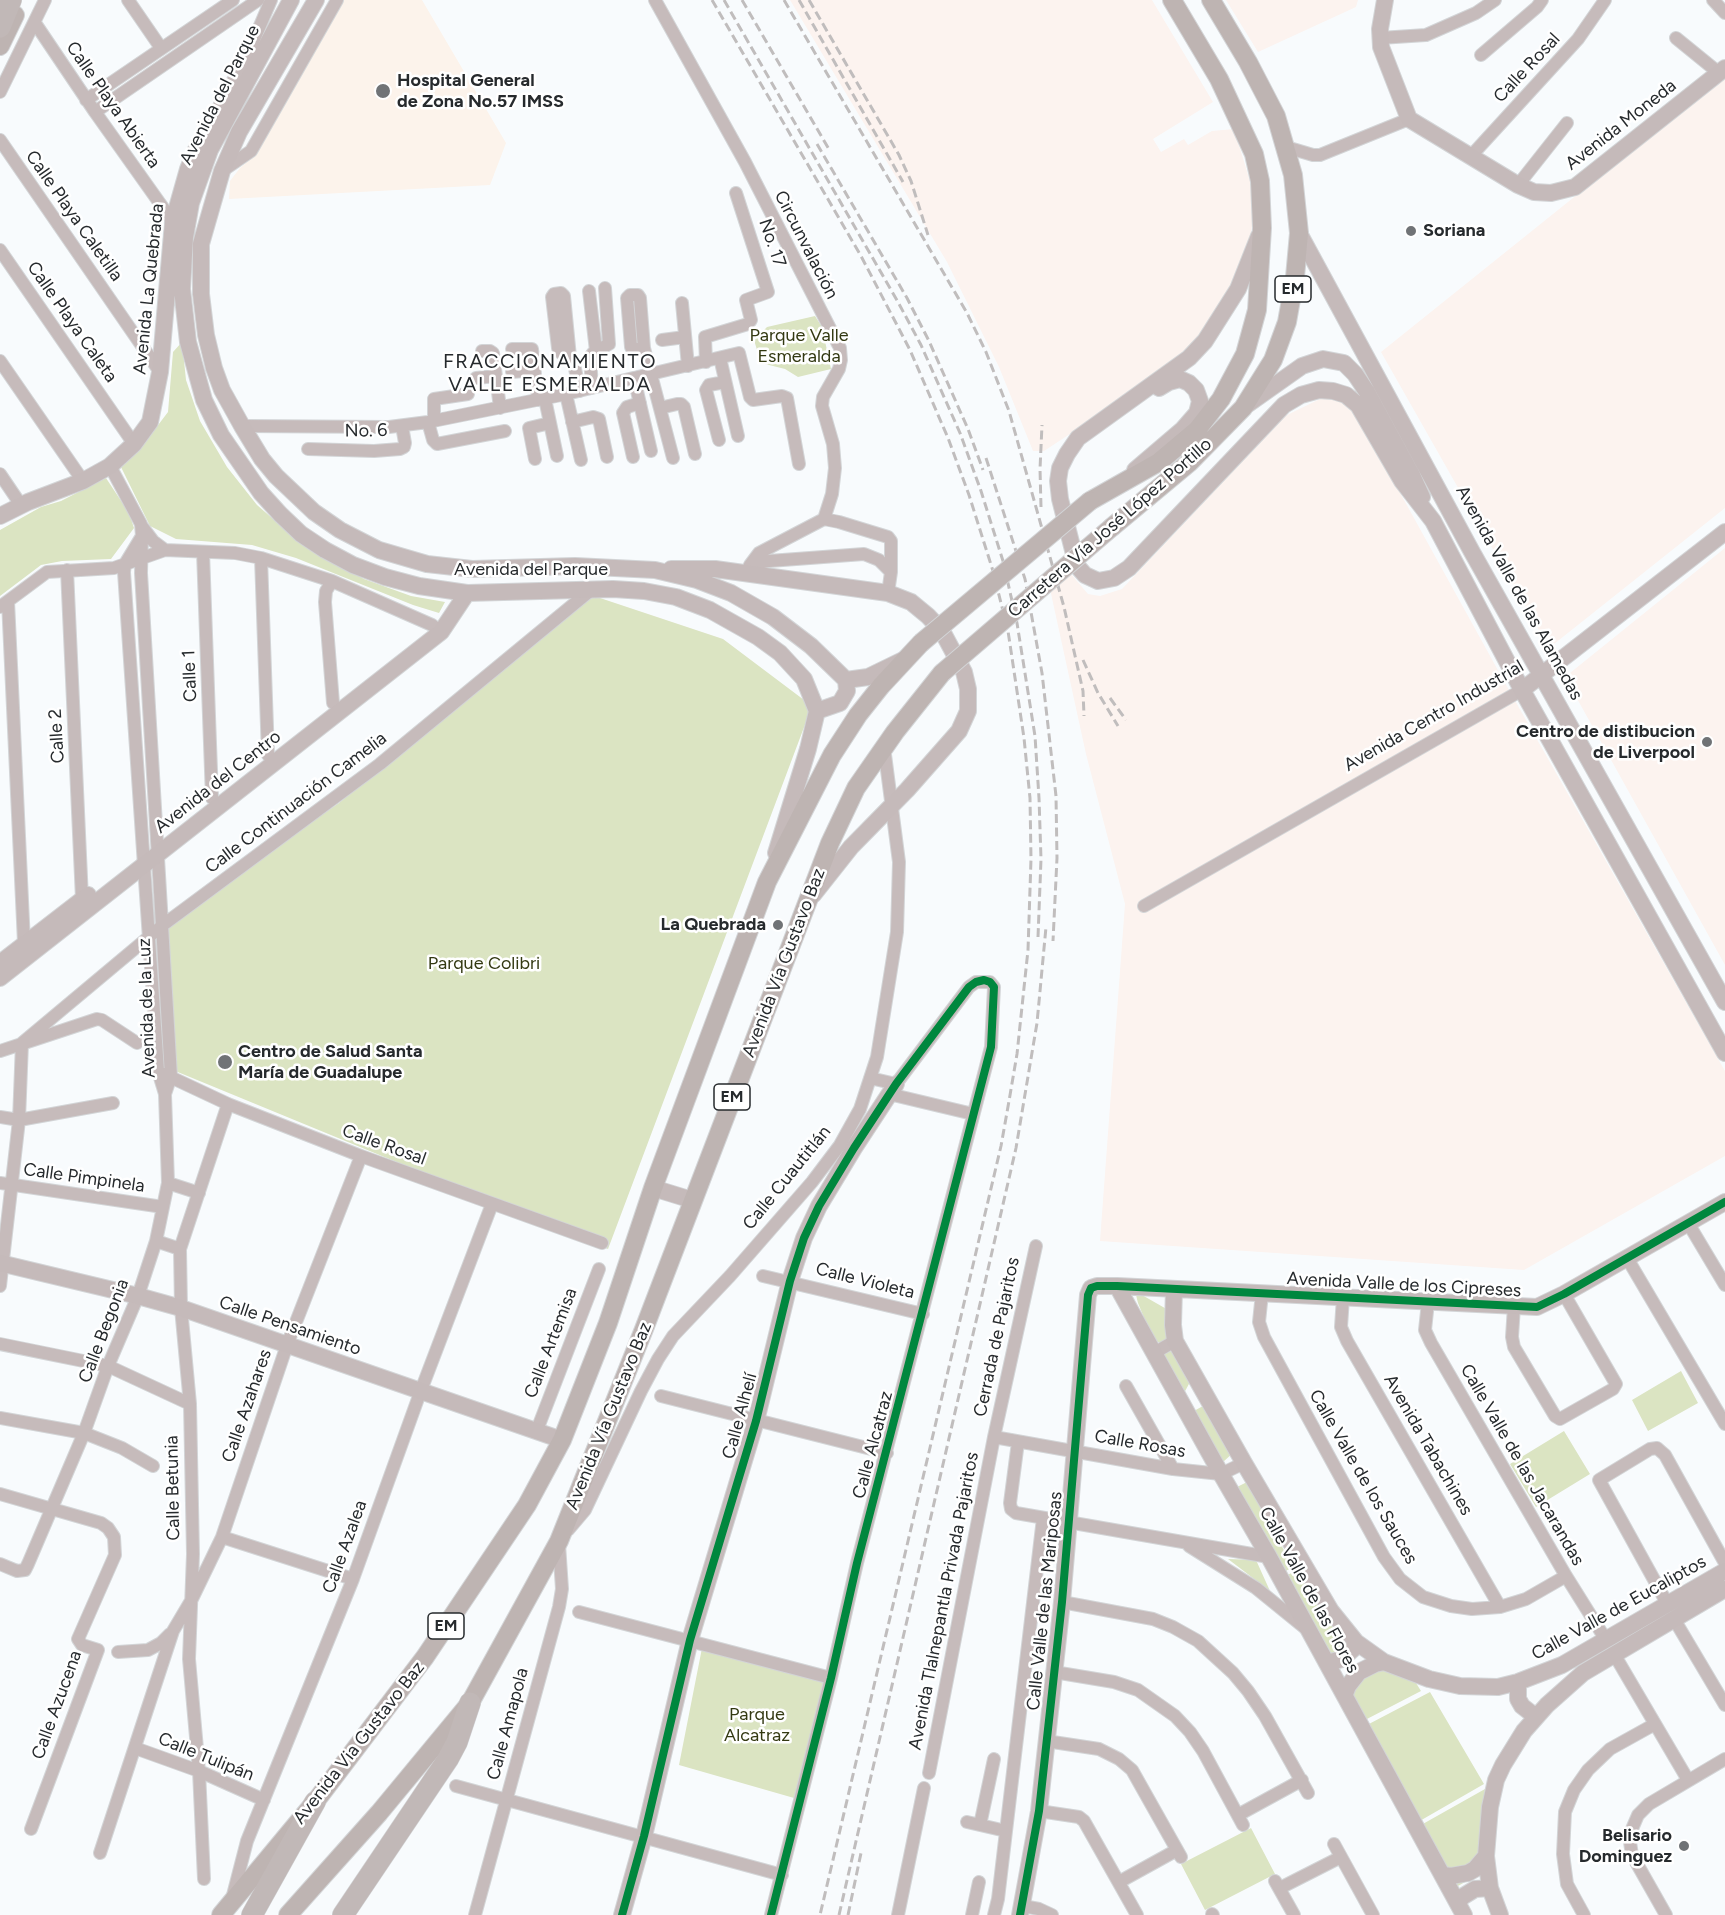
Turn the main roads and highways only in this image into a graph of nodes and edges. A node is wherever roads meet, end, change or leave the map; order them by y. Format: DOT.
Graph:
graph roads {
  1 [pos="11,0"];
  2 [pos="21,0"];
  3 [pos="1211,0"];
  4 [pos="1179,2"];
  5 [pos="0,27"];
  6 [pos="0,46"];
  7 [pos="921,643"];
  8 [pos="942,673"];
  9 [pos="562,1440"];
  10 [pos="470,1703"];
  11 [pos="315,1802"];
  12 [pos="226,1909"];
  13 [pos="252,1915"];
  14 [pos="288,1915"];
  15 [pos="343,1915"];
  1 -- 5 [label="highway"];
  2 -- 6 [label="main road"];
  3 -- 8 [label="main road, Carretera Vía José López Portillo / EM, bridge"];
  4 -- 7 [label="main road, Carretera Vía José López Portillo / EM, bridge"];
  7 -- 9 [label="main road, Avenida Vía Gustavo Baz / EM"];
  8 -- 10 [label="main road, Avenida Vía Gustavo Baz / EM"];
  9 -- 11 [label="main road, Avenida Via Gustavo Baz / EM"];
  10 -- 14 [label="main road, EM"];
  10 -- 15 [label="highway"];
  11 -- 12 [label="main road, Avenida Via Gustavo Baz / EM"];
  11 -- 13 [label="highway"];
}
